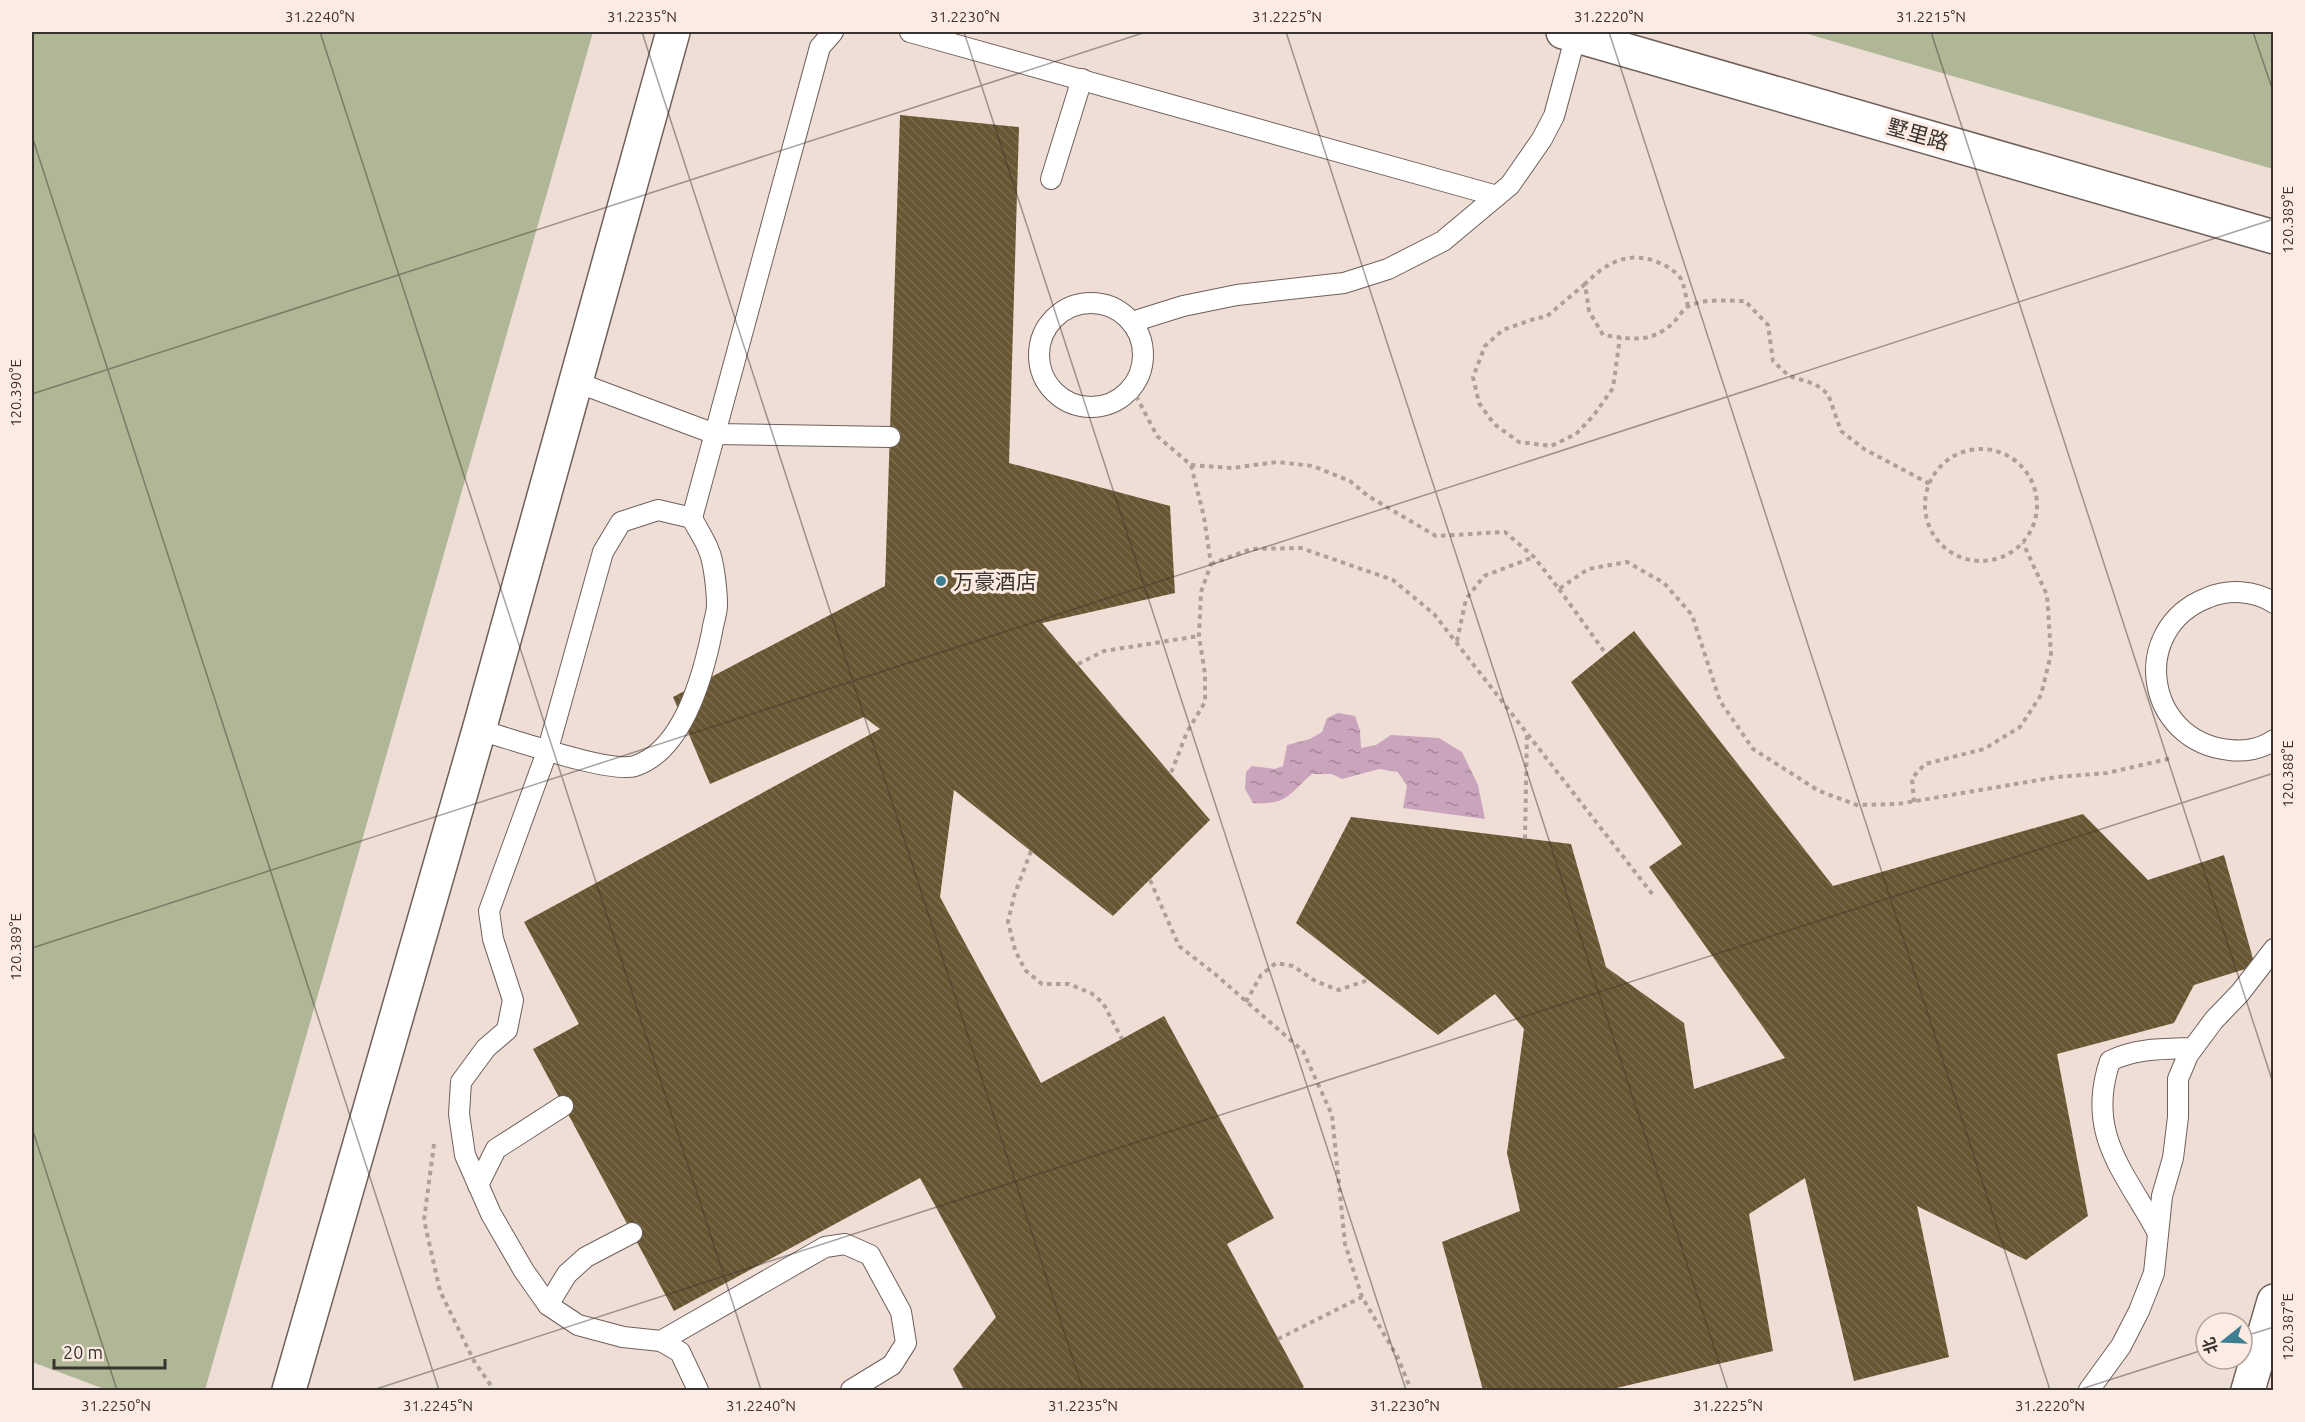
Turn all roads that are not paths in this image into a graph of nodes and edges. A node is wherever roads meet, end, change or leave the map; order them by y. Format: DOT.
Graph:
graph roads {
  1 [pos="673,32"];
  2 [pos="833,32"];
  3 [pos="910,32"];
  4 [pos="1570,33"];
  5 [pos="1082,80"];
  6 [pos="1051,179"];
  7 [pos="1497,196"];
  8 [pos="2274,237"];
  9 [pos="1132,322"];
  10 [pos="576,382"];
  11 [pos="715,434"];
  12 [pos="890,437"];
  13 [pos="692,518"];
  14 [pos="2274,603"];
  15 [pos="479,730"];
  16 [pos="2272,746"];
  17 [pos="548,749"];
  18 [pos="2274,949"];
  19 [pos="2193,1048"];
  20 [pos="563,1106"];
  21 [pos="478,1185"];
  22 [pos="632,1233"];
  23 [pos="2158,1233"];
  24 [pos="2274,1301"];
  25 [pos="548,1305"];
  26 [pos="661,1341"];
  27 [pos="289,1390"];
  28 [pos="698,1390"];
  29 [pos="851,1390"];
  30 [pos="2090,1390"];
  31 [pos="2248,1390"];
  1 -- 10 [label="street"];
  2 -- 11 [label="lane"];
  3 -- 5 [label="lane"];
  4 -- 7 [label="lane"];
  4 -- 8 [label="street, 墅里路"];
  5 -- 6 [label="lane"];
  5 -- 7 [label="lane"];
  7 -- 9 [label="lane"];
  9 -- 9 [label="lane"];
  10 -- 11 [label="lane"];
  10 -- 15 [label="street"];
  11 -- 12 [label="lane"];
  11 -- 13 [label="lane"];
  13 -- 17 [label="lane"];
  13 -- 17 [label="lane"];
  14 -- 16 [label="lane"];
  15 -- 17 [label="lane"];
  15 -- 27 [label="street"];
  17 -- 21 [label="lane"];
  18 -- 19 [label="lane"];
  19 -- 23 [label="lane"];
  19 -- 23 [label="lane"];
  20 -- 21 [label="lane"];
  21 -- 25 [label="lane"];
  22 -- 25 [label="lane"];
  23 -- 30 [label="lane"];
  24 -- 31 [label="street"];
  25 -- 26 [label="lane"];
  26 -- 28 [label="lane"];
  26 -- 29 [label="lane"];
}
